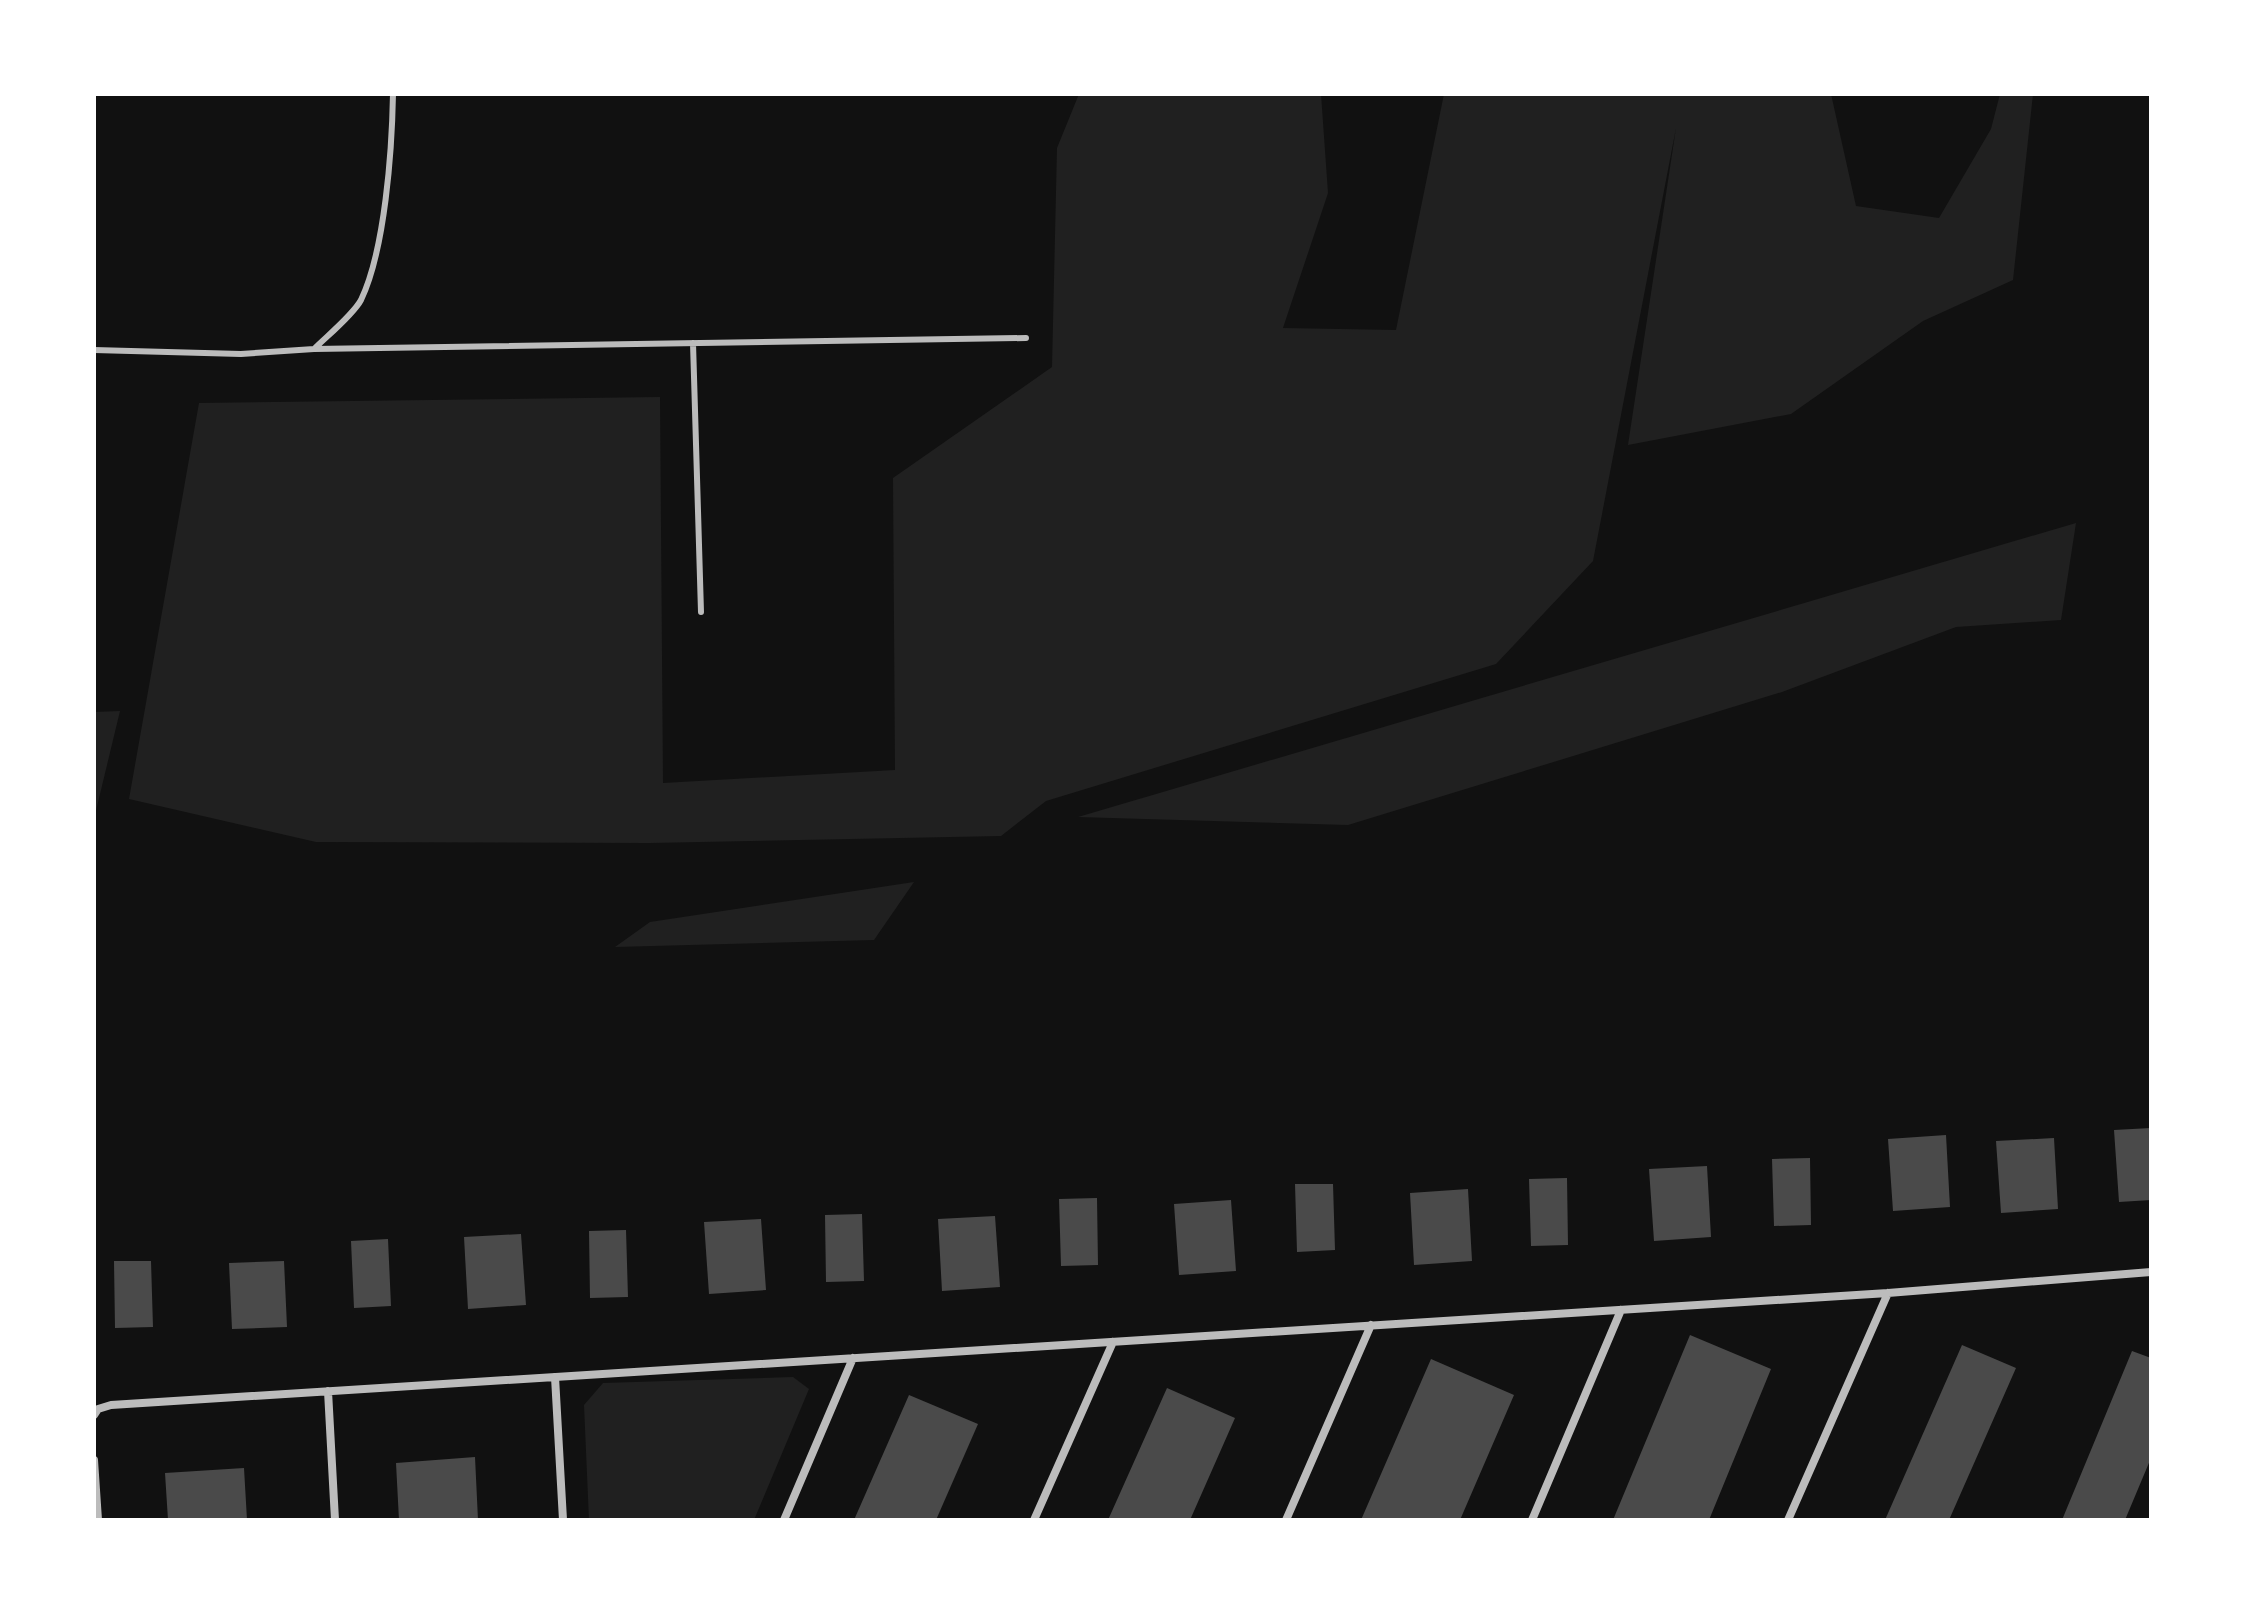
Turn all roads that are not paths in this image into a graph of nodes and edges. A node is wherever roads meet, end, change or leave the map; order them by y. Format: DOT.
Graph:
graph roads {
  1 [pos="393,94"];
  2 [pos="1026,338"];
  3 [pos="693,343"];
  4 [pos="314,349"];
  5 [pos="94,350"];
  6 [pos="701,612"];
  7 [pos="2151,1272"];
  8 [pos="1888,1293"];
  9 [pos="1621,1310"];
  10 [pos="1371,1325"];
  11 [pos="1113,1342"];
  12 [pos="853,1358"];
  13 [pos="555,1377"];
  14 [pos="328,1391"];
  15 [pos="94,1415"];
  16 [pos="94,1460"];
  17 [pos="98,1520"];
  18 [pos="335,1520"];
  19 [pos="563,1520"];
  20 [pos="784,1520"];
  21 [pos="1034,1520"];
  22 [pos="1286,1520"];
  23 [pos="1532,1520"];
  24 [pos="1788,1520"];
  1 -- 4 [label="lane"];
  2 -- 3 [label="lane"];
  3 -- 4 [label="lane"];
  3 -- 6 [label="lane"];
  4 -- 5 [label="lane"];
  7 -- 8 [label="street"];
  8 -- 9 [label="street"];
  8 -- 24 [label="street"];
  9 -- 10 [label="street"];
  9 -- 23 [label="street"];
  10 -- 11 [label="street"];
  10 -- 22 [label="street"];
  11 -- 12 [label="street"];
  11 -- 21 [label="street"];
  12 -- 13 [label="street"];
  12 -- 20 [label="street"];
  13 -- 14 [label="street"];
  13 -- 19 [label="street"];
  14 -- 15 [label="street"];
  14 -- 18 [label="street"];
  16 -- 17 [label="street"];
}
